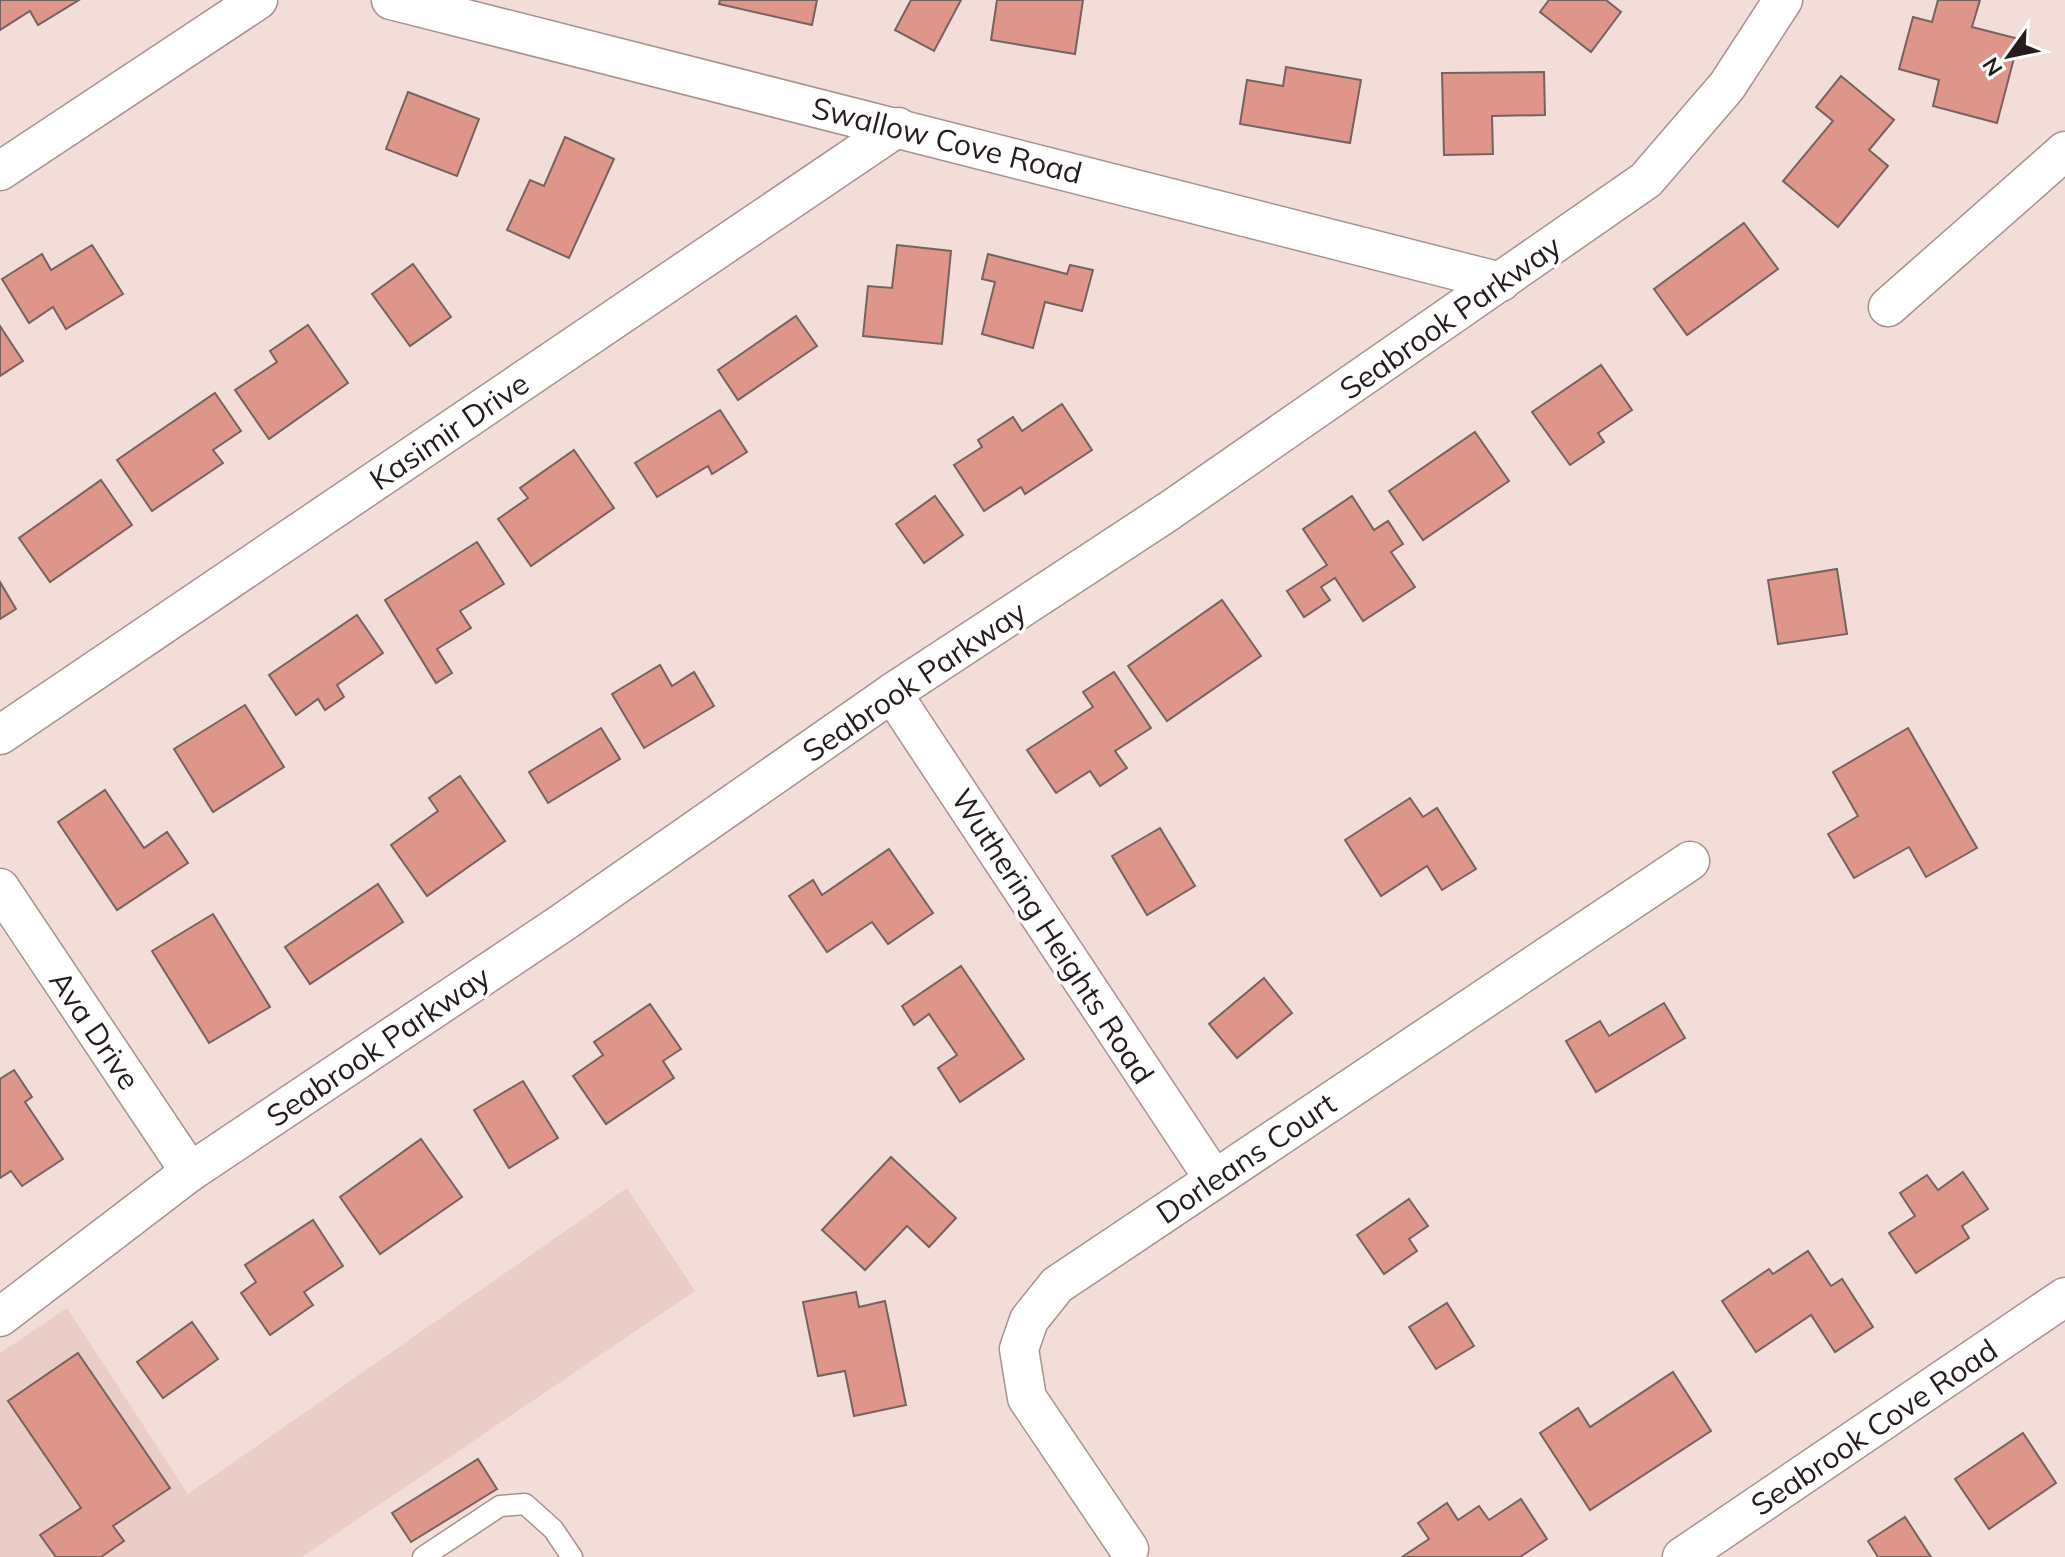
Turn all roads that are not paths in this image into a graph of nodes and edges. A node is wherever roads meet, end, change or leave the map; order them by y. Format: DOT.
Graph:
graph roads {
  1 [pos="258,0"];
  2 [pos="391,0"];
  3 [pos="1783,0"];
  4 [pos="898,127"];
  5 [pos="2065,151"];
  6 [pos="0,171"];
  7 [pos="1501,282"];
  8 [pos="1888,307"];
  9 [pos="892,693"];
  10 [pos="0,735"];
  11 [pos="1690,861"];
  12 [pos="0,888"];
  13 [pos="190,1172"];
  14 [pos="1214,1179"];
  15 [pos="2065,1297"];
  16 [pos="0,1317"];
  17 [pos="1129,1549"];
  18 [pos="423,1557"];
  19 [pos="572,1557"];
  20 [pos="1682,1557"];
  1 -- 6 [label="street"];
  2 -- 4 [label="street, Swallow Cove Road"];
  3 -- 7 [label="street, Seabrook Parkway"];
  4 -- 7 [label="street, Swallow Cove Road"];
  4 -- 10 [label="street, Kasimir Drive"];
  5 -- 8 [label="street"];
  7 -- 9 [label="street, Seabrook Parkway"];
  9 -- 13 [label="street, Seabrook Parkway"];
  9 -- 14 [label="street, Wuthering Heights Road"];
  11 -- 14 [label="street, Dorleans Court"];
  12 -- 13 [label="street, Ava Drive"];
  13 -- 16 [label="street, Seabrook Parkway"];
  14 -- 17 [label="street, Dorleans Court"];
  15 -- 20 [label="street, Seabrook Cove Road"];
  18 -- 19 [label="lane"];
}
